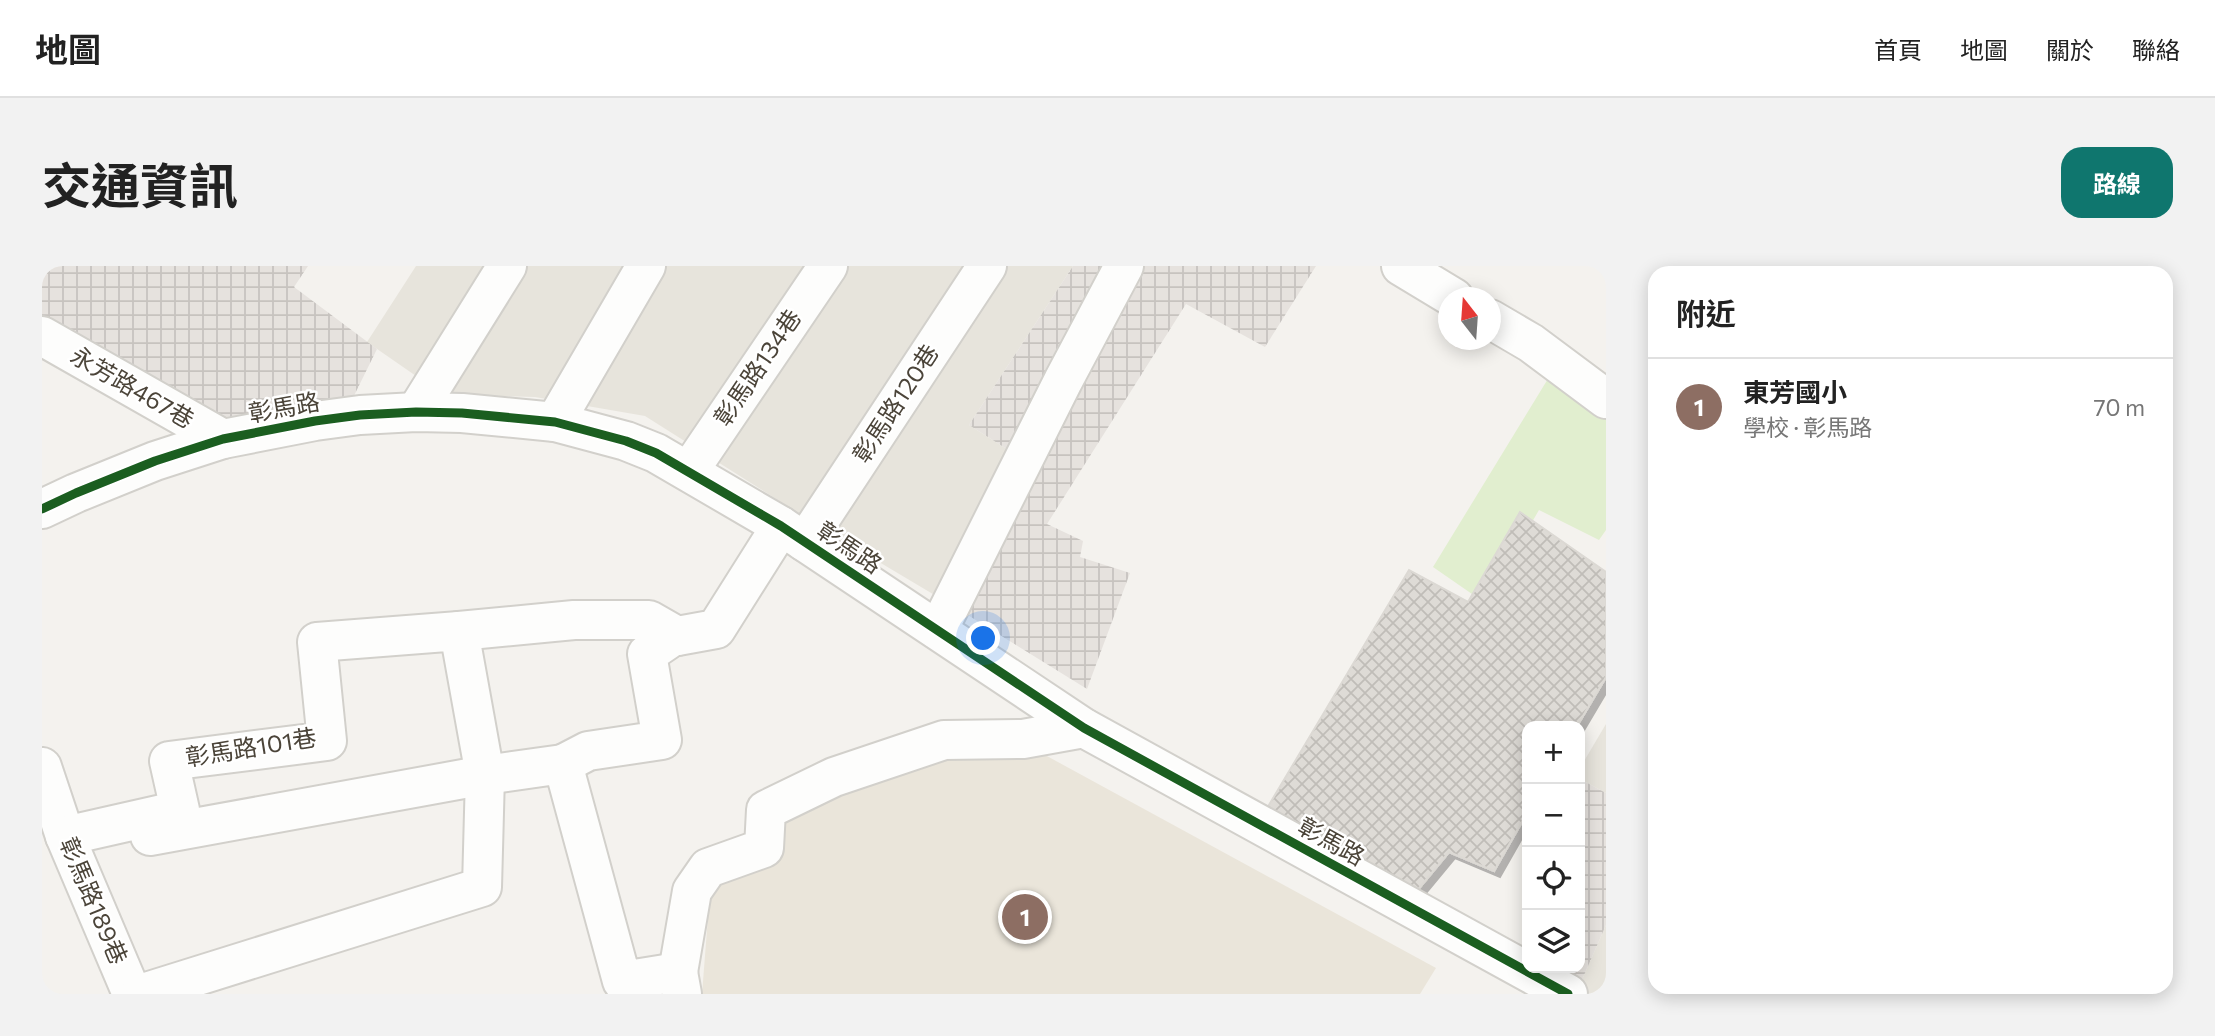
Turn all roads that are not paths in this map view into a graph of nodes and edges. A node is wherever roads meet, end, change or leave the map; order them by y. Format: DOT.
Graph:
graph roads {
  1 [pos="507,266"];
  2 [pos="646,266"];
  3 [pos="828,266"];
  4 [pos="987,266"];
  5 [pos="1124,266"];
  6 [pos="1401,266"];
  7 [pos="1438,288"];
  8 [pos="1501,325"];
  9 [pos="42,336"];
  10 [pos="1606,399"];
  11 [pos="416,412"];
  12 [pos="555,422"];
  13 [pos="223,439"];
  14 [pos="689,471"];
  15 [pos="42,509"];
  16 [pos="793,534"];
  17 [pos="938,630"];
  18 [pos="459,631"];
  19 [pos="677,636"];
  20 [pos="1084,728"];
  21 [pos="563,764"];
  22 [pos="42,767"];
  23 [pos="485,775"];
  24 [pos="68,843"];
  25 [pos="680,983"];
  26 [pos="132,994"];
  27 [pos="140,994"];
  28 [pos="1568,994"];
  1 -- 11 [label="street"];
  2 -- 12 [label="street"];
  3 -- 14 [label="street, 彰馬路134巷"];
  4 -- 16 [label="street, 彰馬路120巷"];
  5 -- 17 [label="street"];
  6 -- 7 [label="street"];
  8 -- 10 [label="street"];
  9 -- 13 [label="street, 永芳路467巷"];
  11 -- 12 [label="street, 彰馬路"];
  11 -- 13 [label="street, 彰馬路"];
  12 -- 14 [label="street, 彰馬路"];
  13 -- 15 [label="street, 彰馬路"];
  14 -- 16 [label="street, 彰馬路"];
  16 -- 17 [label="street, 彰馬路"];
  16 -- 19 [label="street"];
  17 -- 20 [label="street, 彰馬路"];
  18 -- 19 [label="street"];
  18 -- 23 [label="street"];
  18 -- 24 [label="street, 彰馬路101巷"];
  19 -- 21 [label="street"];
  20 -- 25 [label="street"];
  20 -- 28 [label="street, 彰馬路"];
  21 -- 23 [label="street"];
  21 -- 25 [label="street"];
  22 -- 24 [label="street, 彰馬路189巷"];
  23 -- 24 [label="street"];
  23 -- 27 [label="street"];
  24 -- 26 [label="street, 彰馬路189巷"];
}
